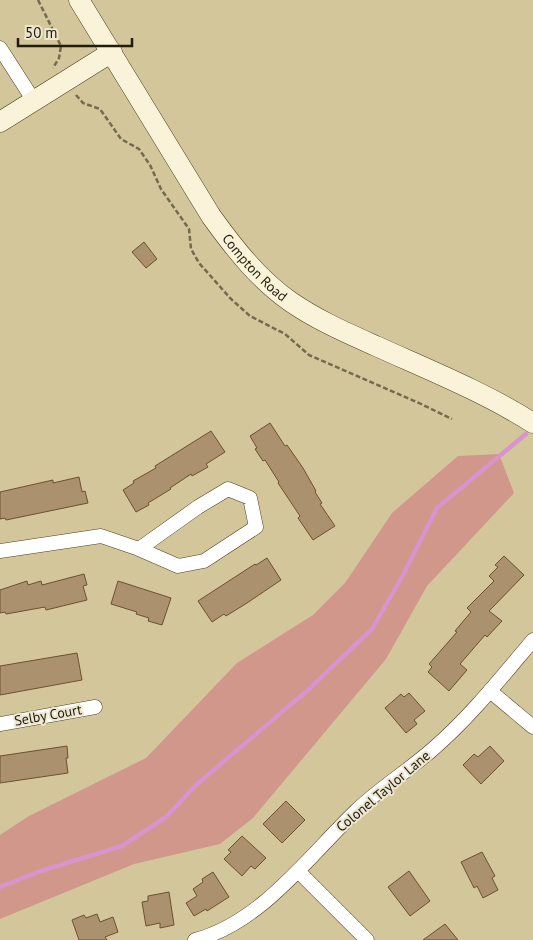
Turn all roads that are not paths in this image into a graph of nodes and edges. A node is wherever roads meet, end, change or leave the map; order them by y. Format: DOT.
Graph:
graph roads {
  1 [pos="79,0"];
  2 [pos="0,48"];
  3 [pos="112,52"];
  4 [pos="34,101"];
  5 [pos="0,122"];
  6 [pos="533,423"];
  7 [pos="139,549"];
  8 [pos="0,551"];
  9 [pos="533,640"];
  10 [pos="490,691"];
  11 [pos="95,707"];
  12 [pos="0,724"];
  13 [pos="533,727"];
  14 [pos="298,871"];
  15 [pos="195,940"];
  16 [pos="367,940"];
  1 -- 3 [label="street, Compton Road"];
  2 -- 4 [label="street"];
  3 -- 4 [label="street"];
  3 -- 6 [label="street, Compton Road"];
  4 -- 5 [label="street"];
  7 -- 7 [label="street"];
  7 -- 8 [label="street"];
  9 -- 10 [label="street, Colonel Taylor Lane"];
  10 -- 13 [label="street"];
  10 -- 14 [label="street, Colonel Taylor Lane"];
  11 -- 12 [label="street, Selby Court"];
  14 -- 15 [label="street, Colonel Taylor Lane"];
  14 -- 16 [label="street"];
}
